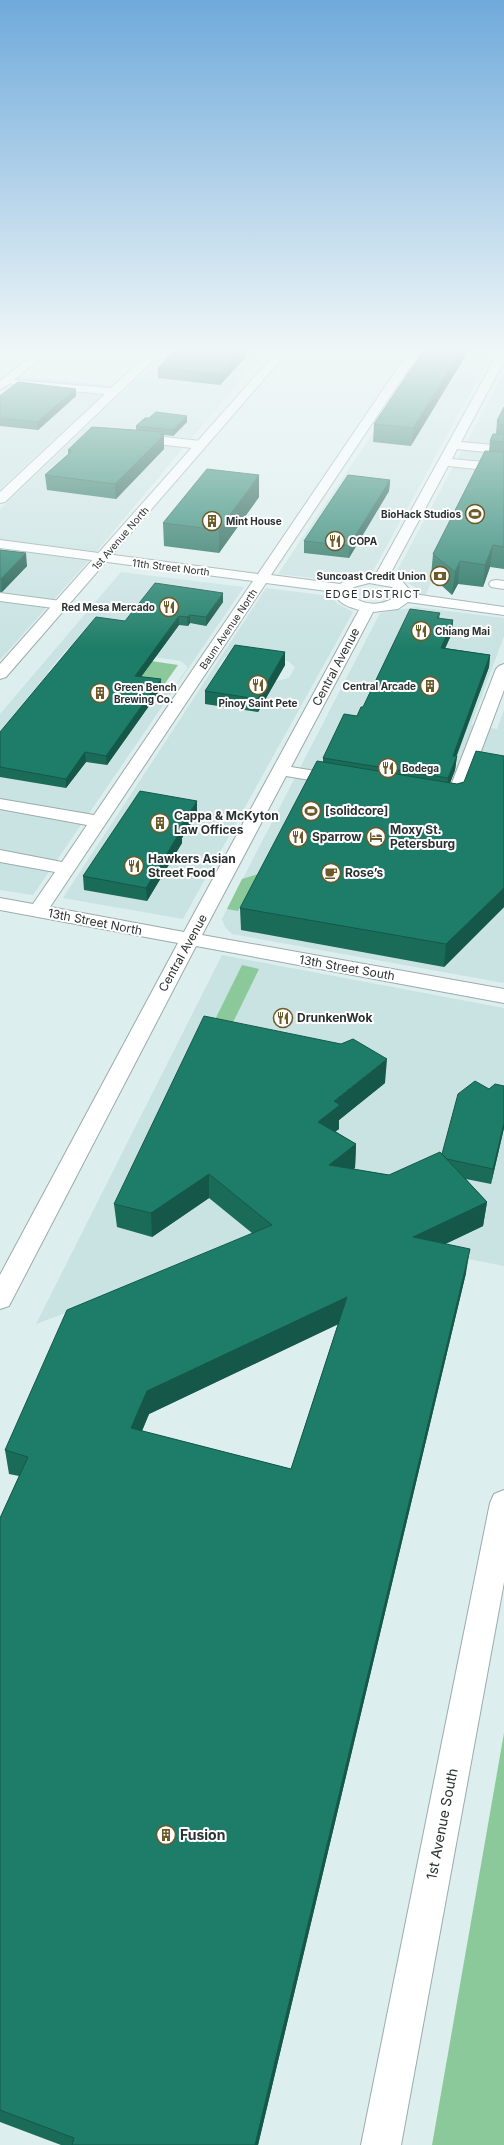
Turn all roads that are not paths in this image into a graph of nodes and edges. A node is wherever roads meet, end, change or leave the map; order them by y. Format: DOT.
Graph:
graph roads {
  1 [pos="56,447"];
  2 [pos="200,447"];
  3 [pos="351,447"];
  4 [pos="452,447"];
  5 [pos="474,447"];
  6 [pos="504,450"];
  7 [pos="444,462"];
  8 [pos="504,468"];
  9 [pos="0,499"];
  10 [pos="0,544"];
  11 [pos="102,558"];
  12 [pos="262,578"];
  13 [pos="380,580"];
  14 [pos="342,589"];
  15 [pos="0,597"];
  16 [pos="405,597"];
  17 [pos="61,605"];
  18 [pos="368,608"];
  19 [pos="504,611"];
  20 [pos="504,668"];
  21 [pos="0,674"];
  22 [pos="281,770"];
  23 [pos="353,782"];
  24 [pos="423,794"];
  25 [pos="0,804"];
  26 [pos="97,821"];
  27 [pos="0,856"];
  28 [pos="66,868"];
  29 [pos="0,904"];
  30 [pos="38,911"];
  31 [pos="190,940"];
  32 [pos="504,996"];
  33 [pos="0,1299"];
  34 [pos="504,1503"];
  35 [pos="381,2145"];
  1 -- 9 [label="street"];
  2 -- 11 [label="street, 1st Avenue North"];
  3 -- 12 [label="street, Baum Avenue North"];
  4 -- 7 [label="street"];
  5 -- 6 [label="street"];
  7 -- 8 [label="street"];
  7 -- 13 [label="street"];
  10 -- 11 [label="street, 11th Street North"];
  11 -- 12 [label="street, 11th Street North"];
  11 -- 17 [label="street, 1st Avenue North"];
  12 -- 14 [label="street, 11th Street North"];
  12 -- 26 [label="street, Baum Avenue North"];
  13 -- 14 [label="street"];
  13 -- 16 [label="street"];
  14 -- 18 [label="street"];
  15 -- 17 [label="street"];
  16 -- 18 [label="street"];
  16 -- 19 [label="street"];
  17 -- 21 [label="street, 1st Avenue North"];
  18 -- 22 [label="street, Central Avenue"];
  20 -- 24 [label="street"];
  22 -- 23 [label="street"];
  22 -- 31 [label="street, Central Avenue"];
  25 -- 26 [label="street"];
  26 -- 28 [label="street, Baum Avenue North"];
  27 -- 28 [label="street"];
  28 -- 30 [label="street, Baum Avenue North"];
  29 -- 30 [label="street, 13th Street North"];
  30 -- 31 [label="street, 13th Street North"];
  31 -- 32 [label="street, 13th Street South"];
  31 -- 33 [label="street, Central Avenue"];
  34 -- 35 [label="street, 1st Avenue South"];
}
